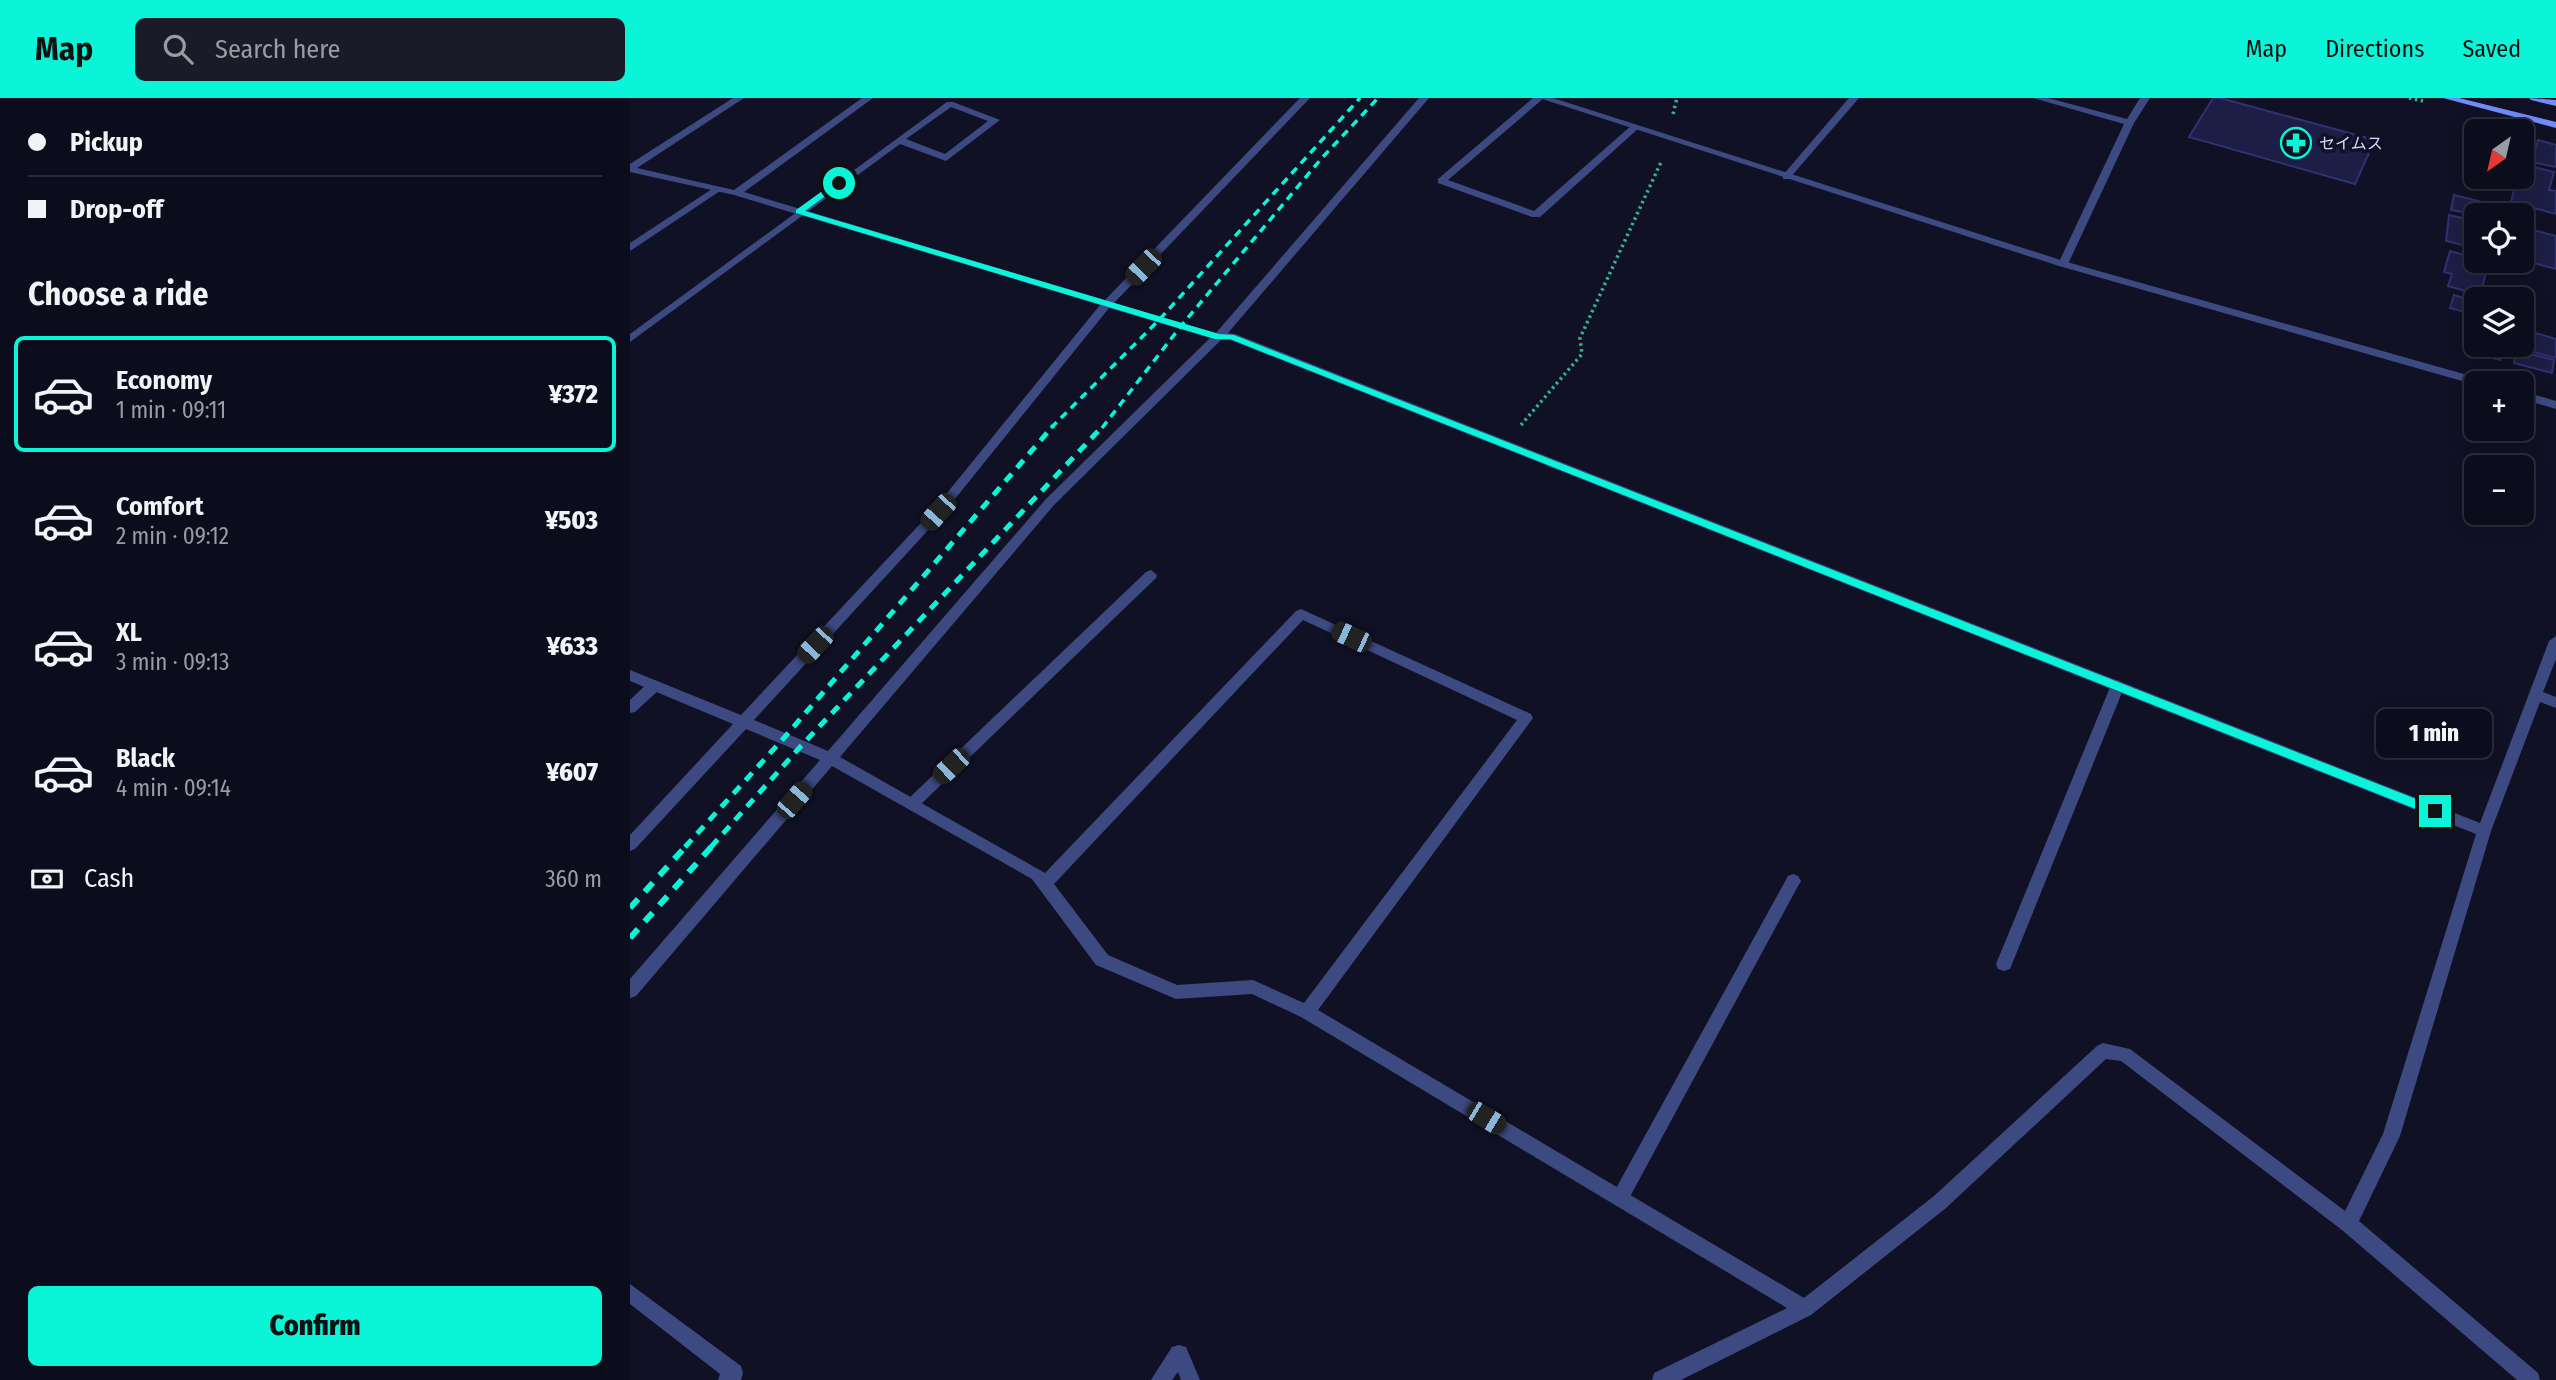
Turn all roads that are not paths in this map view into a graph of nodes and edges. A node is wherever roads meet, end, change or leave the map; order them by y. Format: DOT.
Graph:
graph roads {
  1 [pos="739,98"];
  2 [pos="868,98"];
  3 [pos="1305,98"];
  4 [pos="1424,98"];
  5 [pos="1539,98"];
  6 [pos="1544,98"];
  7 [pos="1854,98"];
  8 [pos="2038,98"];
  9 [pos="2145,98"];
  10 [pos="2448,98"];
  11 [pos="2534,98"];
  12 [pos="2556,103"];
  13 [pos="2129,122"];
  14 [pos="2556,125"];
  15 [pos="1635,127"];
  16 [pos="899,140"];
  17 [pos="630,168"];
  18 [pos="1786,177"];
  19 [pos="718,189"];
  20 [pos="736,194"];
  21 [pos="799,212"];
  22 [pos="630,247"];
  23 [pos="2063,264"];
  24 [pos="1107,304"];
  25 [pos="1218,337"];
  26 [pos="630,339"];
  27 [pos="2464,378"];
  28 [pos="2534,399"];
  29 [pos="2556,405"];
  30 [pos="1151,575"];
  31 [pos="2556,641"];
  32 [pos="630,675"];
  33 [pos="655,685"];
  34 [pos="2118,685"];
  35 [pos="2536,695"];
  36 [pos="2556,703"];
  37 [pos="630,708"];
  38 [pos="745,722"];
  39 [pos="830,758"];
  40 [pos="912,804"];
  41 [pos="2484,831"];
  42 [pos="630,845"];
  43 [pos="1793,881"];
  44 [pos="1044,884"];
  45 [pos="2004,964"];
  46 [pos="630,990"];
  47 [pos="1307,1012"];
  48 [pos="1620,1198"];
  49 [pos="2348,1224"];
  50 [pos="630,1293"];
  51 [pos="1805,1309"];
  52 [pos="727,1380"];
  53 [pos="1160,1380"];
  54 [pos="1191,1380"];
  55 [pos="1661,1380"];
  56 [pos="2531,1380"];
  1 -- 17 [label="street"];
  2 -- 20 [label="street"];
  3 -- 24 [label="street"];
  4 -- 25 [label="street"];
  5 -- 15 [label="street"];
  6 -- 15 [label="street"];
  7 -- 18 [label="street"];
  8 -- 13 [label="street"];
  9 -- 13 [label="street"];
  10 -- 14 [label="street"];
  11 -- 12 [label="street"];
  13 -- 23 [label="street"];
  15 -- 18 [label="street"];
  16 -- 16 [label="street"];
  16 -- 21 [label="street"];
  17 -- 19 [label="street"];
  18 -- 23 [label="street"];
  19 -- 20 [label="street"];
  19 -- 22 [label="street"];
  20 -- 21 [label="street"];
  21 -- 24 [label="street"];
  21 -- 26 [label="street"];
  23 -- 27 [label="street"];
  24 -- 25 [label="street"];
  24 -- 38 [label="street"];
  25 -- 34 [label="street"];
  25 -- 39 [label="street"];
  28 -- 29 [label="street"];
  30 -- 40 [label="street"];
  31 -- 35 [label="street"];
  32 -- 33 [label="street"];
  33 -- 37 [label="street"];
  33 -- 38 [label="street"];
  34 -- 41 [label="street"];
  34 -- 45 [label="street"];
  35 -- 36 [label="street"];
  35 -- 41 [label="street"];
  38 -- 39 [label="street"];
  38 -- 42 [label="street"];
  39 -- 40 [label="street"];
  39 -- 46 [label="street"];
  40 -- 44 [label="street"];
  41 -- 49 [label="street"];
  43 -- 48 [label="street"];
  44 -- 47 [label="street"];
  44 -- 47 [label="street"];
  47 -- 48 [label="street"];
  48 -- 51 [label="street"];
  49 -- 51 [label="street"];
  49 -- 56 [label="street"];
  50 -- 52 [label="street"];
  51 -- 55 [label="street"];
  53 -- 54 [label="street"];
}
